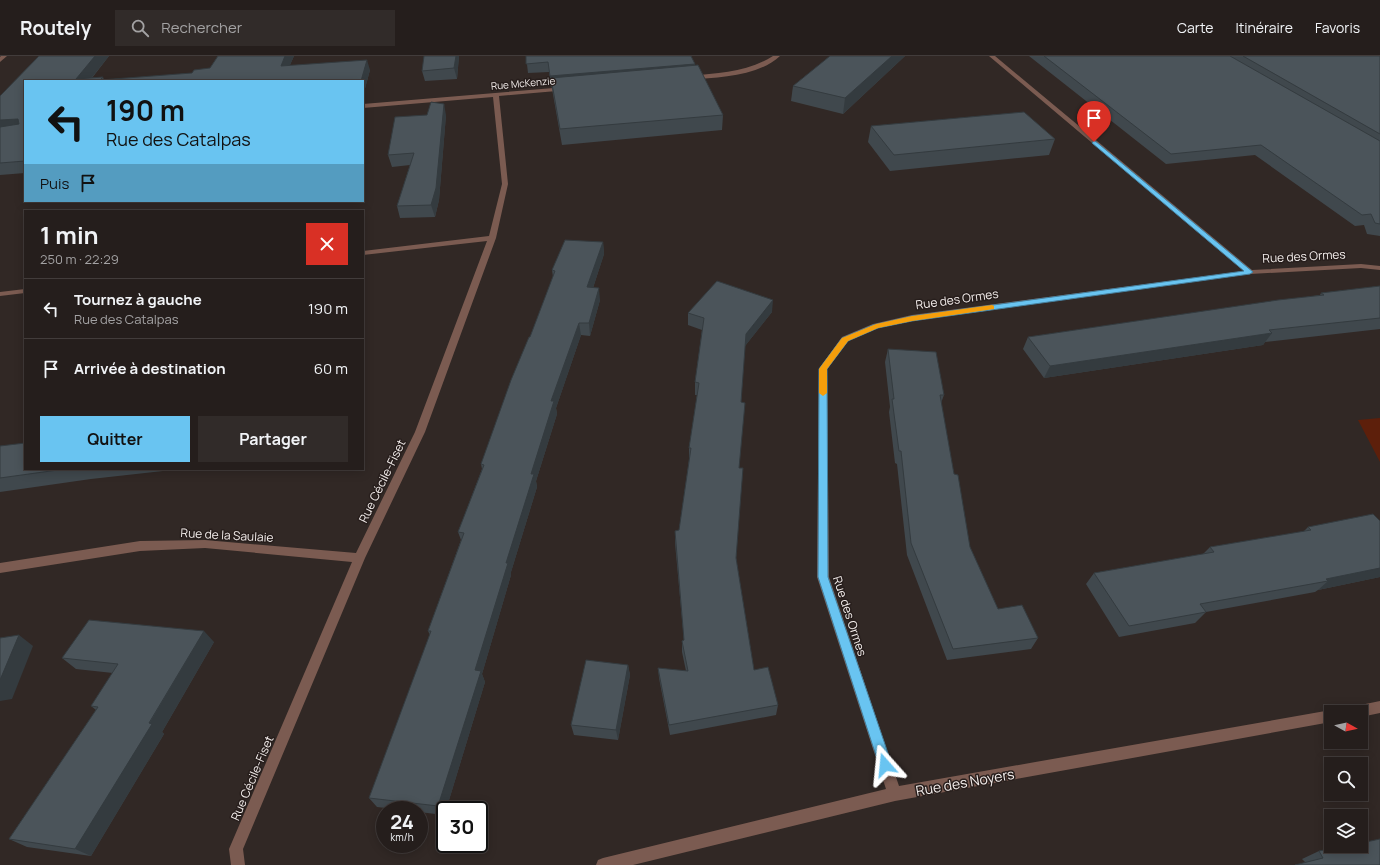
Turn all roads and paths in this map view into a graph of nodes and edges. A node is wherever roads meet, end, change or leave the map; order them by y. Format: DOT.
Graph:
graph roads {
  1 [pos="4,56"];
  2 [pos="776,56"];
  3 [pos="992,56"];
  4 [pos="0,60"];
  5 [pos="684,78"];
  6 [pos="570,89"];
  7 [pos="496,96"];
  8 [pos="364,106"];
  9 [pos="492,238"];
  10 [pos="364,253"];
  11 [pos="1380,268"];
  12 [pos="1250,272"];
  13 [pos="24,291"];
  14 [pos="0,294"];
  15 [pos="359,558"];
  16 [pos="0,568"];
  17 [pos="1380,707"];
  18 [pos="1368,709"];
  19 [pos="1324,717"];
  20 [pos="895,794"];
  21 [pos="238,865"];
  22 [pos="603,865"];
  1 -- 4 [label="street"];
  2 -- 5 [label="street"];
  3 -- 12 [label="street"];
  6 -- 7 [label="street, Rue McKenzie"];
  7 -- 8 [label="street, Rue McKenzie"];
  7 -- 9 [label="street, Rue Cécile-Fiset"];
  9 -- 10 [label="street"];
  9 -- 15 [label="street, Rue Cécile-Fiset"];
  11 -- 12 [label="street, Rue des Ormes"];
  12 -- 20 [label="street, Rue des Ormes"];
  13 -- 14 [label="street"];
  15 -- 16 [label="street, Rue de la Saulaie"];
  15 -- 21 [label="street, Rue Cécile-Fiset"];
  17 -- 18 [label="street"];
  19 -- 20 [label="street, Rue des Noyers"];
  20 -- 22 [label="street, Rue des Noyers"];
}
